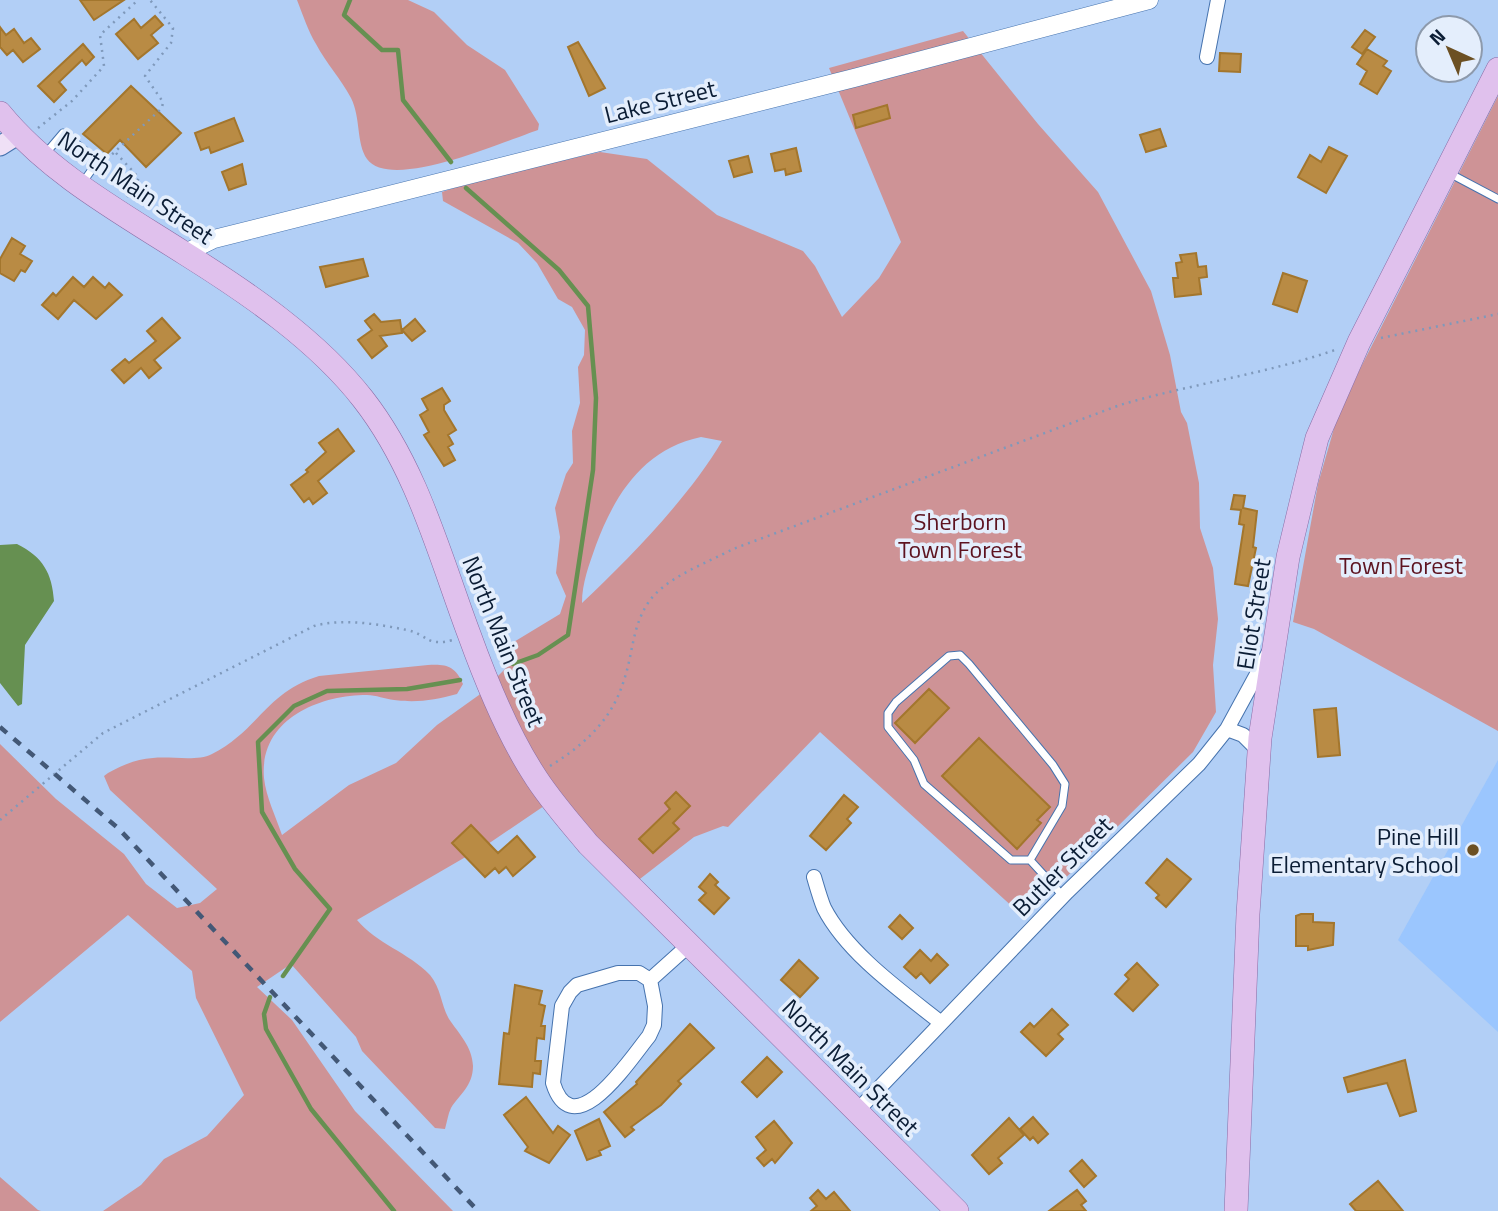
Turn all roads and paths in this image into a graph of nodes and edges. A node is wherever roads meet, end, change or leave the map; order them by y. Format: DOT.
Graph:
graph roads {
  1 [pos="138,0"];
  2 [pos="150,0"];
  3 [pos="1149,0"];
  4 [pos="1219,0"];
  5 [pos="1207,57"];
  6 [pos="1498,69"];
  7 [pos="0,113"];
  8 [pos="14,140"];
  9 [pos="115,153"];
  10 [pos="43,156"];
  11 [pos="98,161"];
  12 [pos="1446,171"];
  13 [pos="80,185"];
  14 [pos="1498,199"];
  15 [pos="117,211"];
  16 [pos="185,253"];
  17 [pos="1267,370"];
  18 [pos="469,634"];
  19 [pos="1276,639"];
  20 [pos="1227,729"];
  21 [pos="1259,751"];
  22 [pos="533,774"];
  23 [pos="0,820"];
  24 [pos="1030,860"];
  25 [pos="814,877"];
  26 [pos="1063,897"];
  27 [pos="690,946"];
  28 [pos="650,981"];
  29 [pos="940,1022"];
  30 [pos="858,1110"];
  31 [pos="955,1211"];
  32 [pos="1236,1211"];
  1 -- 8 [label="path"];
  2 -- 9 [label="path"];
  3 -- 16 [label="street, Lake Street"];
  4 -- 5 [label="street"];
  6 -- 12 [label="main road, Eliot Street"];
  7 -- 8 [label="main road, North Main Street"];
  8 -- 10 [label="main road, North Main Street"];
  9 -- 11 [label="path"];
  9 -- 15 [label="path"];
  10 -- 11 [label="lane"];
  10 -- 13 [label="main road, North Main Street"];
  11 -- 13 [label="lane"];
  12 -- 14 [label="lane"];
  12 -- 19 [label="main road, Eliot Street"];
  13 -- 15 [label="main road, North Main Street"];
  15 -- 16 [label="main road, North Main Street"];
  16 -- 18 [label="main road, North Main Street"];
  17 -- 22 [label="path"];
  18 -- 22 [label="main road, North Main Street"];
  18 -- 23 [label="path"];
  19 -- 20 [label="street, Butler Street"];
  19 -- 21 [label="main road, Eliot Street"];
  20 -- 21 [label="street"];
  20 -- 26 [label="street, Butler Street"];
  21 -- 32 [label="main road, Eliot Street"];
  22 -- 27 [label="main road, North Main Street"];
  24 -- 24 [label="lane"];
  24 -- 26 [label="lane"];
  25 -- 29 [label="street"];
  26 -- 29 [label="street, Butler Street"];
  27 -- 28 [label="street"];
  27 -- 30 [label="main road, North Main Street"];
  28 -- 28 [label="street"];
  29 -- 30 [label="street, Butler Street"];
  30 -- 31 [label="main road, North Main Street"];
}
